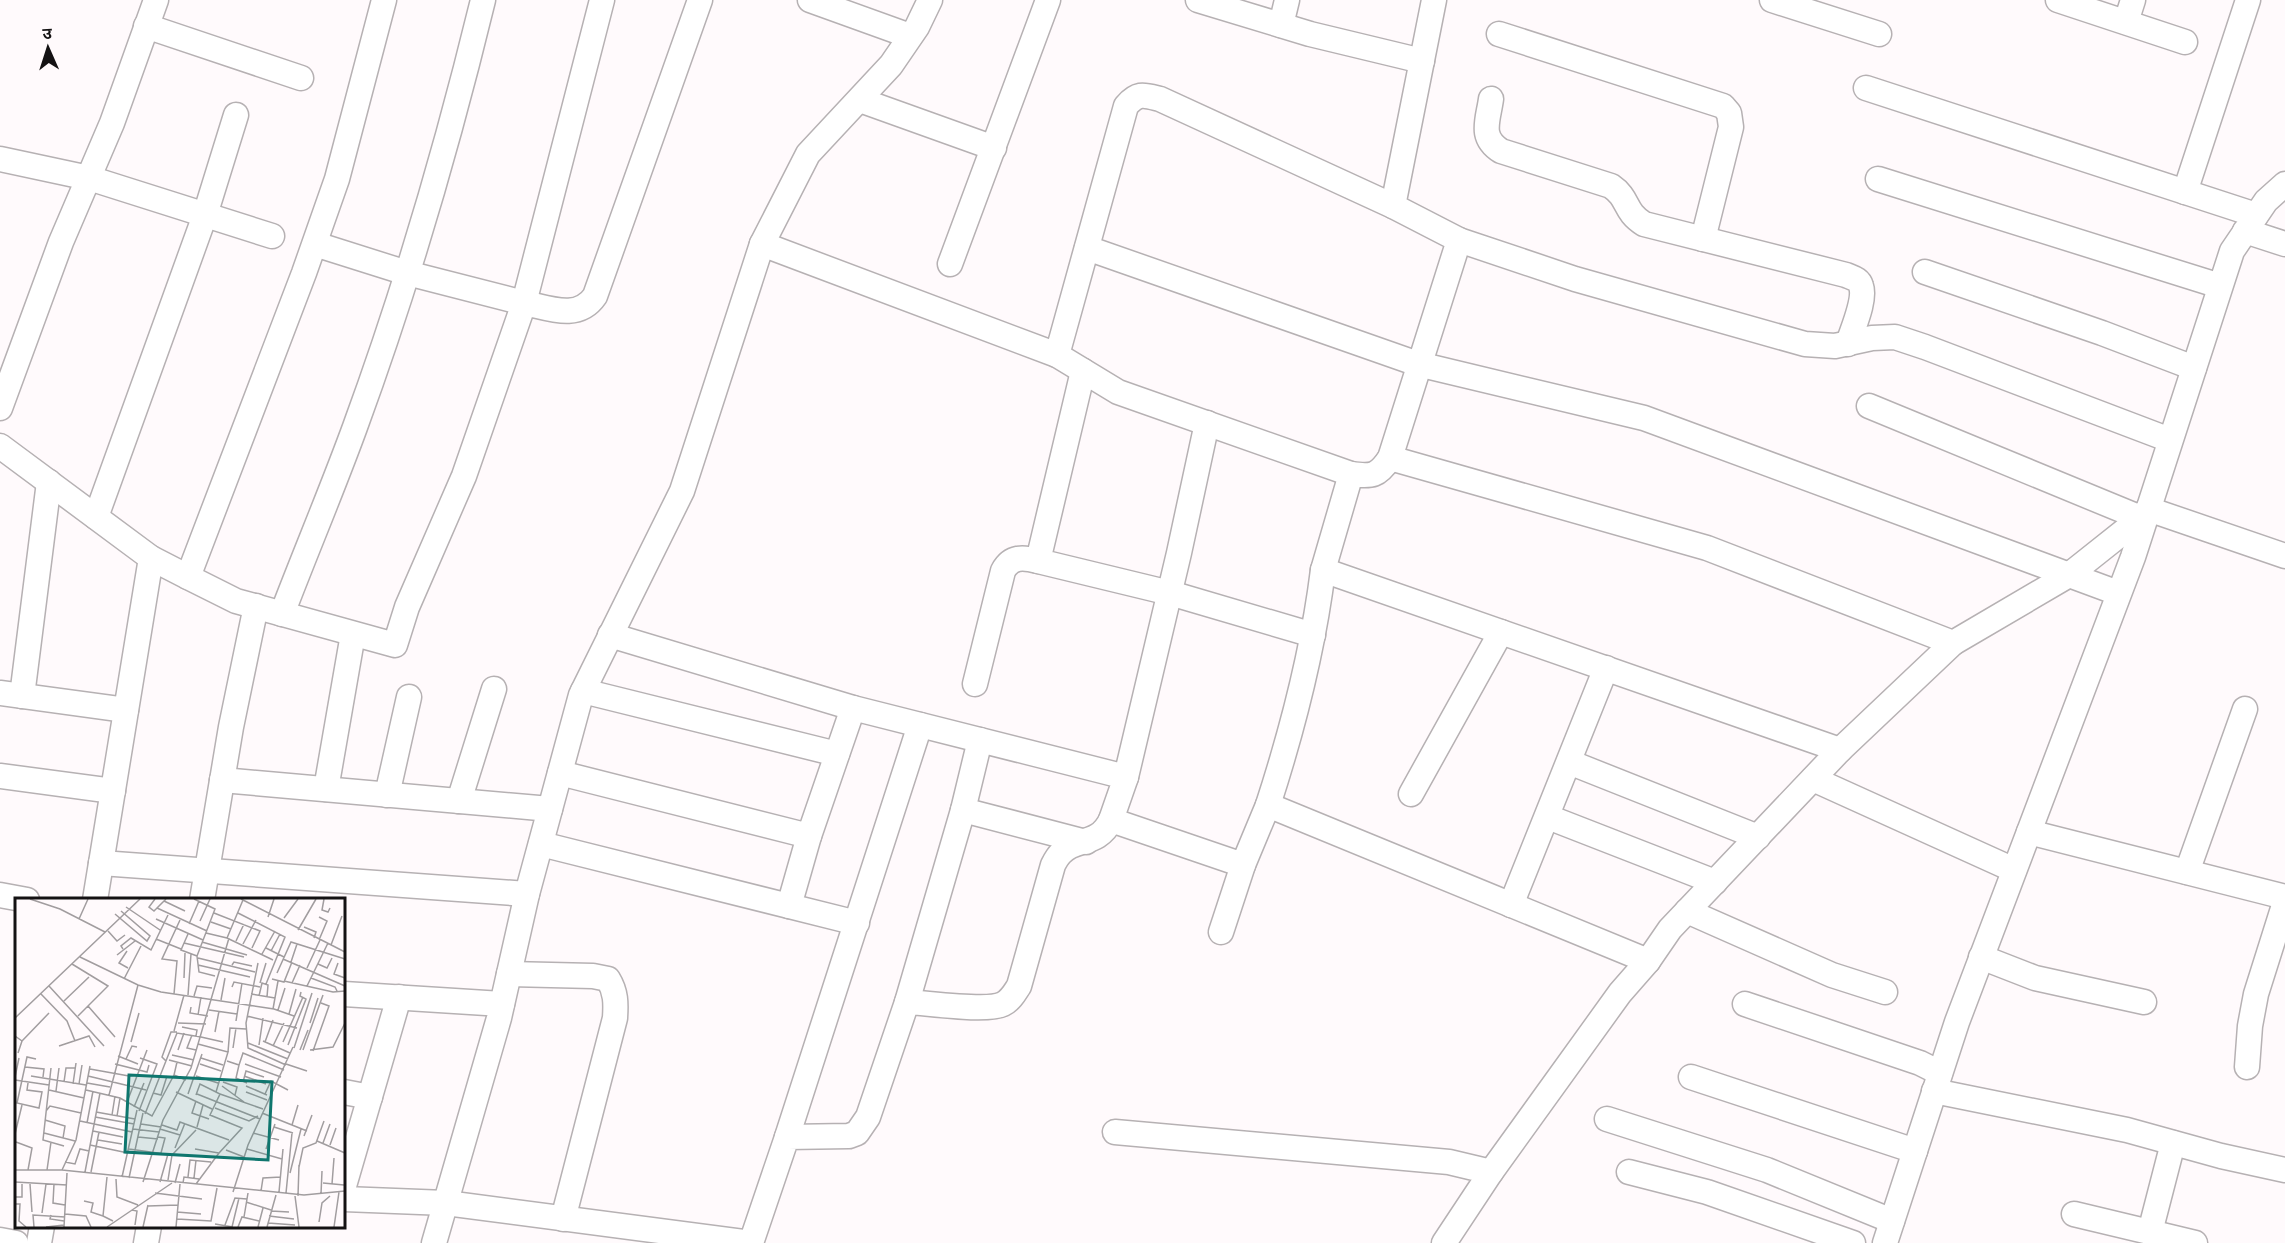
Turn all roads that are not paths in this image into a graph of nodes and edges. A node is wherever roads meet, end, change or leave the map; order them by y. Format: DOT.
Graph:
graph roads {
  1 [pos="156,0"];
  2 [pos="384,0"];
  3 [pos="483,0"];
  4 [pos="602,0"];
  5 [pos="700,0"];
  6 [pos="810,0"];
  7 [pos="930,0"];
  8 [pos="1048,0"];
  9 [pos="1198,0"];
  10 [pos="1287,0"];
  11 [pos="1434,0"];
  12 [pos="1772,0"];
  13 [pos="2058,0"];
  14 [pos="2248,0"];
  15 [pos="1819,7"];
  16 [pos="2130,11"];
  17 [pos="146,26"];
  18 [pos="1281,26"];
  19 [pos="1499,34"];
  20 [pos="1879,34"];
  21 [pos="910,36"];
  22 [pos="2185,42"];
  23 [pos="1422,61"];
  24 [pos="302,78"];
  25 [pos="1866,88"];
  26 [pos="1491,99"];
  27 [pos="860,100"];
  28 [pos="236,115"];
  29 [pos="994,148"];
  30 [pos="0,159"];
  31 [pos="89,178"];
  32 [pos="1878,179"];
  33 [pos="2285,184"];
  34 [pos="2185,192"];
  35 [pos="1393,206"];
  36 [pos="206,215"];
  37 [pos="2251,223"];
  38 [pos="273,236"];
  39 [pos="1703,239"];
  40 [pos="1459,240"];
  41 [pos="315,244"];
  42 [pos="762,244"];
  43 [pos="2285,244"];
  44 [pos="1087,248"];
  45 [pos="950,264"];
  46 [pos="1925,272"];
  47 [pos="406,273"];
  48 [pos="2220,286"];
  49 [pos="524,303"];
  50 [pos="1848,344"];
  51 [pos="1057,355"];
  52 [pos="1418,364"];
  53 [pos="2194,368"];
  54 [pos="1083,371"];
  55 [pos="1869,406"];
  56 [pos="0,408"];
  57 [pos="1207,423"];
  58 [pos="2170,440"];
  59 [pos="0,446"];
  60 [pos="1390,458"];
  61 [pos="1351,474"];
  62 [pos="49,482"];
  63 [pos="2145,513"];
  64 [pos="96,517"];
  65 [pos="2285,556"];
  66 [pos="151,558"];
  67 [pos="1038,561"];
  68 [pos="1323,570"];
  69 [pos="2069,575"];
  70 [pos="188,577"];
  71 [pos="1170,593"];
  72 [pos="2118,593"];
  73 [pos="256,606"];
  74 [pos="282,614"];
  75 [pos="1501,632"];
  76 [pos="353,633"];
  77 [pos="610,635"];
  78 [pos="1313,635"];
  79 [pos="1953,643"];
  80 [pos="1606,668"];
  81 [pos="975,684"];
  82 [pos="494,689"];
  83 [pos="583,691"];
  84 [pos="11,694"];
  85 [pos="409,697"];
  86 [pos="853,708"];
  87 [pos="2244,709"];
  88 [pos="126,710"];
  89 [pos="920,725"];
  90 [pos="980,740"];
  91 [pos="1840,750"];
  92 [pos="837,754"];
  93 [pos="1569,762"];
  94 [pos="560,773"];
  95 [pos="0,776"];
  96 [pos="1126,777"];
  97 [pos="1813,779"];
  98 [pos="222,780"];
  99 [pos="326,789"];
  100 [pos="113,791"];
  101 [pos="1411,794"];
  102 [pos="387,795"];
  103 [pos="459,801"];
  104 [pos="1268,805"];
  105 [pos="550,809"];
  106 [pos="963,810"];
  107 [pos="1548,817"];
  108 [pos="1111,820"];
  109 [pos="2029,832"];
  110 [pos="809,836"];
  111 [pos="1758,837"];
  112 [pos="1086,842"];
  113 [pos="541,844"];
  114 [pos="101,863"];
  115 [pos="1244,865"];
  116 [pos="2014,870"];
  117 [pos="207,872"];
  118 [pos="2187,872"];
  119 [pos="1715,882"];
  120 [pos="528,894"];
  121 [pos="0,895"];
  122 [pos="16,898"];
  123 [pos="95,898"];
  124 [pos="202,898"];
  125 [pos="2285,899"];
  126 [pos="1511,905"];
  127 [pos="789,906"];
  128 [pos="1687,911"];
  129 [pos="857,923"];
  130 [pos="1221,932"];
  131 [pos="1981,957"];
  132 [pos="1648,961"];
  133 [pos="509,974"];
  134 [pos="1885,992"];
  135 [pos="345,994"];
  136 [pos="399,998"];
  137 [pos="907,1002"];
  138 [pos="2144,1002"];
  139 [pos="502,1004"];
  140 [pos="1745,1004"];
  141 [pos="2247,1067"];
  142 [pos="1691,1077"];
  143 [pos="1937,1082"];
  144 [pos="345,1092"];
  145 [pos="370,1097"];
  146 [pos="1607,1119"];
  147 [pos="1115,1132"];
  148 [pos="788,1137"];
  149 [pos="2173,1143"];
  150 [pos="1915,1151"];
  151 [pos="1767,1170"];
  152 [pos="2285,1170"];
  153 [pos="1491,1172"];
  154 [pos="1629,1172"];
  155 [pos="345,1183"];
  156 [pos="345,1199"];
  157 [pos="446,1203"];
  158 [pos="1752,1207"];
  159 [pos="2073,1214"];
  160 [pos="563,1219"];
  161 [pos="42,1228"];
  162 [pos="149,1228"];
  163 [pos="1889,1232"];
  164 [pos="2150,1232"];
  165 [pos="675,1238"];
  166 [pos="0,1240"];
  167 [pos="16,1243"];
  168 [pos="39,1243"];
  169 [pos="146,1243"];
  170 [pos="434,1243"];
  171 [pos="751,1243"];
  172 [pos="1444,1243"];
  173 [pos="1853,1243"];
  174 [pos="2195,1243"];
  1 -- 17 [label="street"];
  2 -- 41 [label="street"];
  3 -- 47 [label="street"];
  4 -- 49 [label="street"];
  5 -- 49 [label="street"];
  6 -- 21 [label="street"];
  7 -- 21 [label="street"];
  8 -- 29 [label="street"];
  9 -- 18 [label="street"];
  10 -- 18 [label="street"];
  11 -- 23 [label="street"];
  12 -- 15 [label="street"];
  13 -- 16 [label="street"];
  14 -- 34 [label="street"];
  15 -- 20 [label="street"];
  16 -- 22 [label="street"];
  17 -- 24 [label="street"];
  17 -- 31 [label="street"];
  18 -- 23 [label="street"];
  19 -- 39 [label="street"];
  21 -- 27 [label="street"];
  23 -- 35 [label="street"];
  25 -- 34 [label="street"];
  26 -- 39 [label="street"];
  27 -- 29 [label="street"];
  27 -- 42 [label="street"];
  28 -- 36 [label="street"];
  29 -- 45 [label="street"];
  30 -- 31 [label="street"];
  31 -- 36 [label="street"];
  31 -- 56 [label="street"];
  32 -- 48 [label="street"];
  33 -- 37 [label="street"];
  34 -- 37 [label="street"];
  35 -- 40 [label="street"];
  35 -- 44 [label="street"];
  36 -- 38 [label="street"];
  36 -- 64 [label="street"];
  37 -- 43 [label="street"];
  37 -- 48 [label="street"];
  39 -- 50 [label="street"];
  40 -- 50 [label="street"];
  40 -- 52 [label="street"];
  41 -- 47 [label="street"];
  41 -- 70 [label="street"];
  42 -- 51 [label="street"];
  42 -- 77 [label="street"];
  44 -- 51 [label="street"];
  44 -- 52 [label="street"];
  46 -- 53 [label="street"];
  47 -- 49 [label="street"];
  47 -- 74 [label="street"];
  48 -- 53 [label="street"];
  49 -- 76 [label="street"];
  50 -- 58 [label="street"];
  51 -- 54 [label="street"];
  52 -- 60 [label="street"];
  52 -- 69 [label="street"];
  53 -- 58 [label="street"];
  54 -- 57 [label="street"];
  54 -- 67 [label="street"];
  55 -- 63 [label="street"];
  57 -- 61 [label="street"];
  57 -- 71 [label="street"];
  58 -- 63 [label="street"];
  59 -- 62 [label="street"];
  60 -- 61 [label="street"];
  60 -- 79 [label="street"];
  61 -- 68 [label="street"];
  62 -- 64 [label="street"];
  62 -- 84 [label="street"];
  63 -- 65 [label="street"];
  63 -- 69 [label="street"];
  63 -- 72 [label="street"];
  64 -- 66 [label="street"];
  66 -- 70 [label="street"];
  66 -- 88 [label="street"];
  67 -- 71 [label="street"];
  67 -- 81 [label="street"];
  68 -- 75 [label="street"];
  68 -- 78 [label="street"];
  69 -- 72 [label="street"];
  69 -- 79 [label="street"];
  70 -- 73 [label="street"];
  71 -- 78 [label="street"];
  71 -- 96 [label="street"];
  72 -- 109 [label="street"];
  73 -- 74 [label="street"];
  73 -- 98 [label="street"];
  74 -- 76 [label="street"];
  75 -- 80 [label="street"];
  75 -- 101 [label="street"];
  76 -- 99 [label="street"];
  77 -- 83 [label="street"];
  77 -- 86 [label="street"];
  78 -- 104 [label="street"];
  79 -- 91 [label="street"];
  80 -- 91 [label="street"];
  80 -- 93 [label="street"];
  82 -- 103 [label="street"];
  83 -- 92 [label="street"];
  83 -- 94 [label="street"];
  84 -- 88 [label="street"];
  85 -- 102 [label="street"];
  86 -- 89 [label="street"];
  86 -- 92 [label="street"];
  87 -- 118 [label="street"];
  88 -- 100 [label="street"];
  89 -- 90 [label="street"];
  89 -- 129 [label="street"];
  90 -- 96 [label="street"];
  90 -- 106 [label="street"];
  91 -- 97 [label="street"];
  92 -- 110 [label="street"];
  93 -- 107 [label="street"];
  93 -- 111 [label="street"];
  94 -- 105 [label="street"];
  94 -- 110 [label="street"];
  95 -- 100 [label="street"];
  96 -- 108 [label="street"];
  97 -- 111 [label="street"];
  97 -- 116 [label="street"];
  98 -- 99 [label="street"];
  98 -- 117 [label="street"];
  99 -- 102 [label="street"];
  100 -- 114 [label="street"];
  102 -- 103 [label="street"];
  103 -- 105 [label="street"];
  104 -- 115 [label="street"];
  104 -- 126 [label="street"];
  105 -- 113 [label="street"];
  106 -- 112 [label="street"];
  106 -- 137 [label="street"];
  107 -- 119 [label="street"];
  107 -- 126 [label="street"];
  108 -- 112 [label="street"];
  108 -- 115 [label="street"];
  109 -- 116 [label="street"];
  109 -- 118 [label="street"];
  110 -- 127 [label="street"];
  111 -- 119 [label="street"];
  112 -- 137 [label="street"];
  113 -- 120 [label="street"];
  113 -- 127 [label="street"];
  114 -- 117 [label="street"];
  114 -- 123 [label="street"];
  115 -- 130 [label="street"];
  116 -- 131 [label="street"];
  117 -- 120 [label="street"];
  117 -- 124 [label="street"];
  118 -- 125 [label="street"];
  119 -- 128 [label="street"];
  120 -- 133 [label="street"];
  121 -- 122 [label="street"];
  125 -- 141 [label="street"];
  126 -- 132 [label="street"];
  127 -- 129 [label="street"];
  128 -- 132 [label="street"];
  128 -- 134 [label="street"];
  129 -- 148 [label="street"];
  131 -- 138 [label="street"];
  131 -- 143 [label="street"];
  132 -- 153 [label="street"];
  133 -- 139 [label="street"];
  133 -- 160 [label="street"];
  135 -- 136 [label="street"];
  136 -- 139 [label="street"];
  136 -- 145 [label="street"];
  137 -- 148 [label="street"];
  139 -- 157 [label="street"];
  140 -- 143 [label="street"];
  142 -- 150 [label="street"];
  143 -- 149 [label="street"];
  143 -- 150 [label="street"];
  144 -- 145 [label="street"];
  145 -- 155 [label="street"];
  146 -- 151 [label="street"];
  147 -- 153 [label="street"];
  148 -- 171 [label="street"];
  149 -- 152 [label="street"];
  149 -- 164 [label="street"];
  150 -- 163 [label="street"];
  151 -- 158 [label="street"];
  151 -- 163 [label="street"];
  153 -- 172 [label="street"];
  154 -- 158 [label="street"];
  156 -- 157 [label="street"];
  157 -- 160 [label="street"];
  157 -- 170 [label="street"];
  158 -- 173 [label="street"];
  159 -- 164 [label="street"];
  160 -- 165 [label="street"];
  161 -- 168 [label="street"];
  162 -- 169 [label="street"];
  164 -- 174 [label="street"];
  165 -- 171 [label="street"];
  166 -- 167 [label="street"];
}
